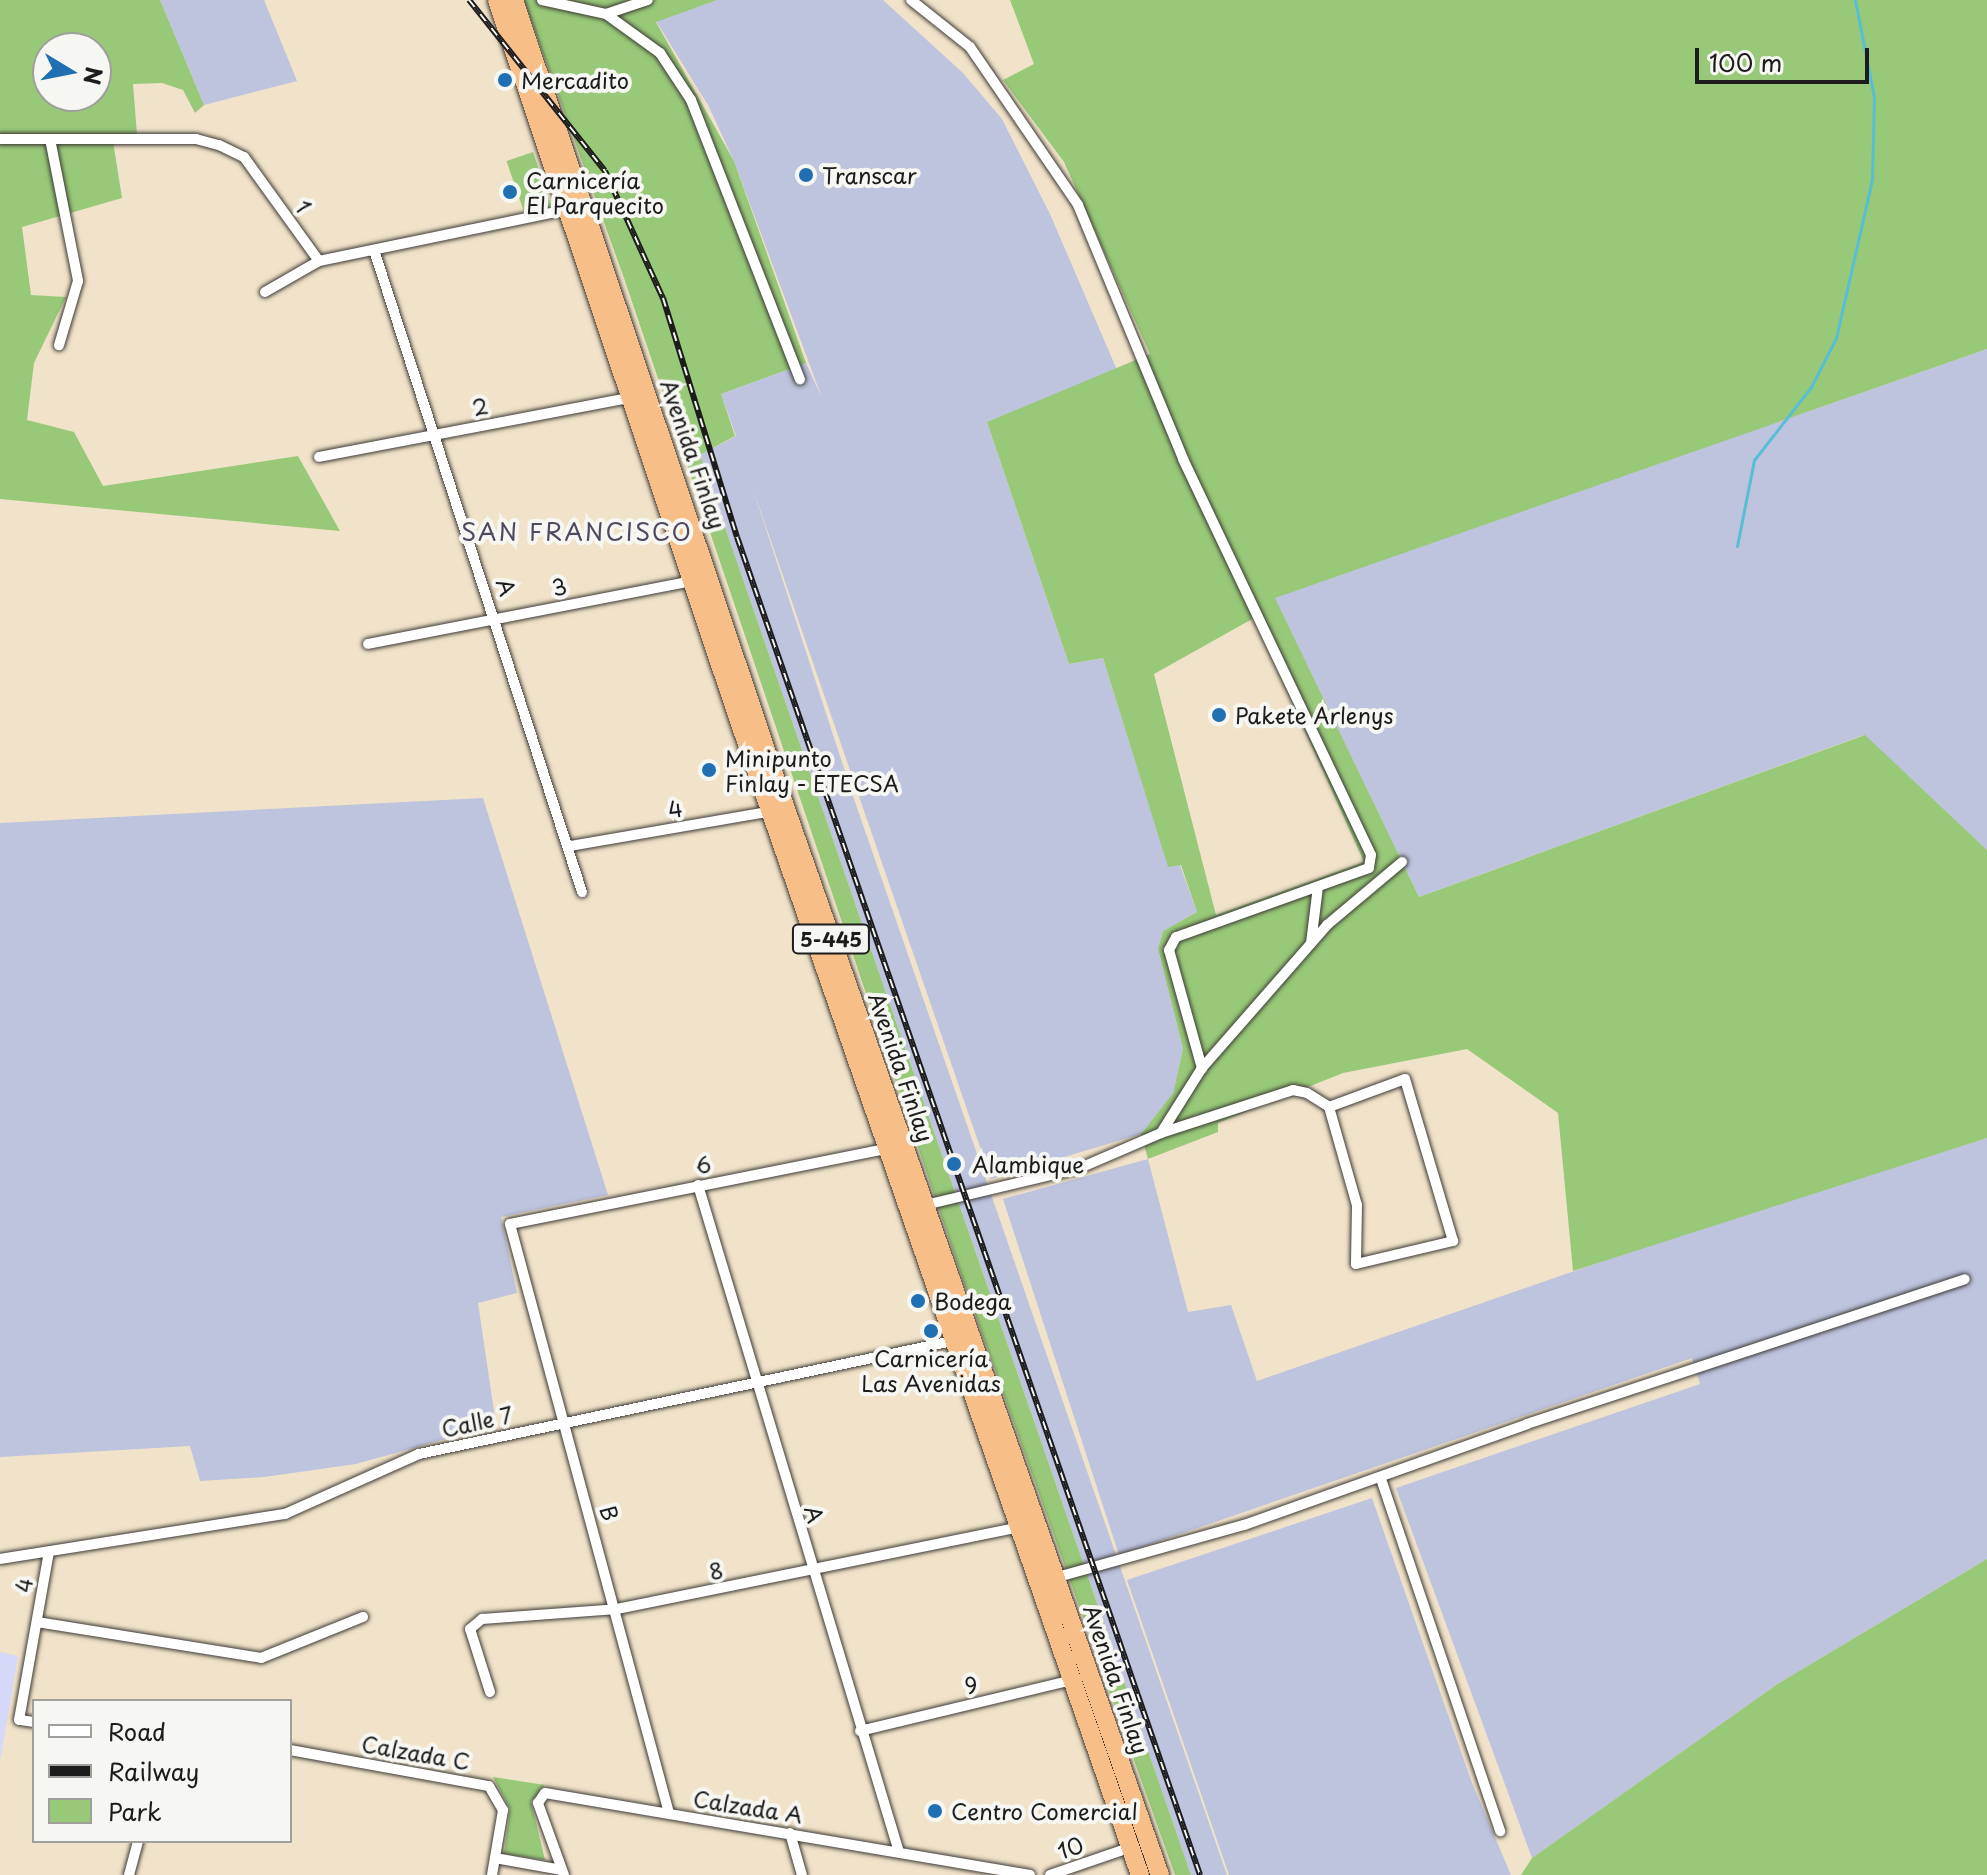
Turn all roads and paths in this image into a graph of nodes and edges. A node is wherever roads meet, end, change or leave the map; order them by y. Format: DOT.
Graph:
graph roads {
  1 [pos="497,0"];
  2 [pos="514,0"];
  3 [pos="542,0"];
  4 [pos="648,0"];
  5 [pos="911,0"];
  6 [pos="606,14"];
  7 [pos="0,139"];
  8 [pos="50,139"];
  9 [pos="575,207"];
  10 [pos="374,250"];
  11 [pos="319,261"];
  12 [pos="265,292"];
  13 [pos="59,345"];
  14 [pos="800,379"];
  15 [pos="641,396"];
  16 [pos="435,435"];
  17 [pos="319,457"];
  18 [pos="703,579"];
  19 [pos="496,618"];
  20 [pos="368,644"];
  21 [pos="778,810"];
  22 [pos="570,846"];
  23 [pos="1402,862"];
  24 [pos="1318,887"];
  25 [pos="582,892"];
  26 [pos="1311,943"];
  27 [pos="1202,1068"];
  28 [pos="1329,1107"];
  29 [pos="1161,1133"];
  30 [pos="895,1148"];
  31 [pos="698,1185"];
  32 [pos="916,1208"];
  33 [pos="510,1224"];
  34 [pos="1965,1279"];
  35 [pos="962,1339"];
  36 [pos="755,1382"];
  37 [pos="564,1423"];
  38 [pos="1381,1479"];
  39 [pos="1027,1526"];
  40 [pos="49,1552"];
  41 [pos="0,1559"];
  42 [pos="811,1572"];
  43 [pos="1046,1581"];
  44 [pos="617,1609"];
  45 [pos="363,1617"];
  46 [pos="37,1622"];
  47 [pos="1081,1677"];
  48 [pos="490,1692"];
  49 [pos="32,1722"];
  50 [pos="860,1731"];
  51 [pos="292,1750"];
  52 [pos="669,1813"];
  53 [pos="1500,1831"];
  54 [pos="790,1833"];
  55 [pos="137,1843"];
  56 [pos="1139,1844"];
  57 [pos="899,1852"];
  58 [pos="495,1858"];
  59 [pos="563,1872"];
  60 [pos="129,1875"];
  61 [pos="492,1875"];
  62 [pos="802,1875"];
  63 [pos="1030,1875"];
  64 [pos="1050,1875"];
  65 [pos="1140,1875"];
  66 [pos="1160,1875"];
  1 -- 9 [label="highway, Avenida Finlay / 5-445"];
  2 -- 9 [label="highway, Avenida Finlay / 5-445"];
  3 -- 6 [label="street"];
  4 -- 6 [label="street"];
  5 -- 24 [label="street"];
  6 -- 14 [label="street"];
  7 -- 8 [label="street, 1"];
  8 -- 11 [label="street, 1"];
  8 -- 13 [label="street"];
  9 -- 10 [label="street"];
  9 -- 15 [label="highway, Avenida Finlay / 5-445"];
  10 -- 11 [label="street"];
  10 -- 16 [label="street, A"];
  11 -- 12 [label="street"];
  15 -- 16 [label="street, 2"];
  15 -- 18 [label="highway, Avenida Finlay / 5-445"];
  16 -- 17 [label="street, 2"];
  16 -- 19 [label="street, A"];
  18 -- 19 [label="street, 3"];
  18 -- 21 [label="highway, Avenida Finlay / 5-445"];
  19 -- 20 [label="street, 3"];
  19 -- 22 [label="street, A"];
  21 -- 22 [label="street, 4"];
  21 -- 30 [label="highway, Avenida Finlay / 5-445"];
  22 -- 25 [label="street, A"];
  23 -- 26 [label="street"];
  24 -- 26 [label="street"];
  24 -- 27 [label="street"];
  26 -- 27 [label="street"];
  27 -- 29 [label="street"];
  28 -- 28 [label="street"];
  28 -- 29 [label="street"];
  29 -- 32 [label="street"];
  30 -- 31 [label="street, 6"];
  30 -- 32 [label="highway, Avenida Finlay / 5-445"];
  31 -- 33 [label="street, 6"];
  31 -- 36 [label="street, A"];
  32 -- 35 [label="highway, Avenida Finlay / 5-445"];
  33 -- 37 [label="street, B"];
  34 -- 38 [label="street"];
  35 -- 36 [label="street, Calle 7"];
  35 -- 39 [label="highway, Avenida Finlay / 5-445"];
  36 -- 37 [label="street, Calle 7"];
  36 -- 42 [label="street, A"];
  37 -- 40 [label="street, Calle 7"];
  37 -- 44 [label="street, B"];
  38 -- 43 [label="street"];
  38 -- 53 [label="street"];
  39 -- 42 [label="street, 8"];
  39 -- 43 [label="highway, Avenida Finlay / 5-445"];
  40 -- 41 [label="street, Calle 7"];
  40 -- 46 [label="street, 4"];
  42 -- 44 [label="street, 8"];
  42 -- 50 [label="street, A"];
  43 -- 47 [label="highway, Avenida Finlay / 5-445"];
  44 -- 48 [label="street, 8"];
  44 -- 52 [label="street, B"];
  45 -- 46 [label="street"];
  46 -- 49 [label="street, 4"];
  47 -- 50 [label="street, 9"];
  47 -- 56 [label="highway, Avenida Finlay / 5-445"];
  50 -- 57 [label="street, A"];
  51 -- 58 [label="street, Calzada C"];
  52 -- 54 [label="street, Calzada A"];
  52 -- 59 [label="street, Calzada A"];
  54 -- 57 [label="street, Calzada A"];
  54 -- 62 [label="street"];
  55 -- 60 [label="street"];
  56 -- 64 [label="street, 10"];
  56 -- 65 [label="highway, Avenida Finlay / 5-445"];
  56 -- 66 [label="highway, Avenida Finlay / 5-445"];
  57 -- 63 [label="street, Calzada A"];
  58 -- 59 [label="street"];
  58 -- 61 [label="street, Calzada C"];
}
